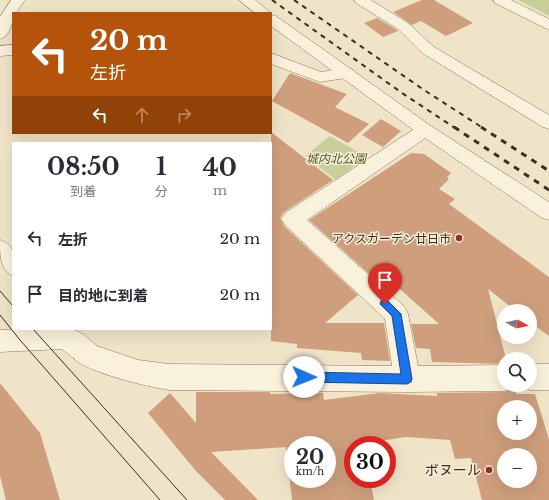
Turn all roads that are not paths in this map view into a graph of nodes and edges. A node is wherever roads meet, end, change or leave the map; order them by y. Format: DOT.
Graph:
graph roads {
  1 [pos="18,0"];
  2 [pos="246,0"];
  3 [pos="361,0"];
  4 [pos="500,0"];
  5 [pos="4,12"];
  6 [pos="263,12"];
  7 [pos="272,19"];
  8 [pos="549,25"];
  9 [pos="0,34"];
  10 [pos="12,50"];
  11 [pos="0,51"];
  12 [pos="272,58"];
  13 [pos="346,73"];
  14 [pos="549,122"];
  15 [pos="425,130"];
  16 [pos="549,212"];
  17 [pos="0,249"];
  18 [pos="12,266"];
  19 [pos="61,333"];
  20 [pos="0,341"];
  21 [pos="537,377"];
  22 [pos="549,377"];
  23 [pos="497,378"];
  24 [pos="407,379"];
  1 -- 5 [label="street"];
  2 -- 6 [label="street"];
  3 -- 14 [label="street"];
  4 -- 8 [label="street"];
  5 -- 9 [label="street"];
  7 -- 13 [label="street"];
  10 -- 11 [label="street"];
  12 -- 13 [label="street"];
  13 -- 15 [label="street"];
  15 -- 16 [label="street"];
  15 -- 24 [label="street"];
  17 -- 18 [label="street"];
  19 -- 20 [label="street"];
  19 -- 24 [label="street"];
  21 -- 22 [label="street"];
  23 -- 24 [label="street"];
}
